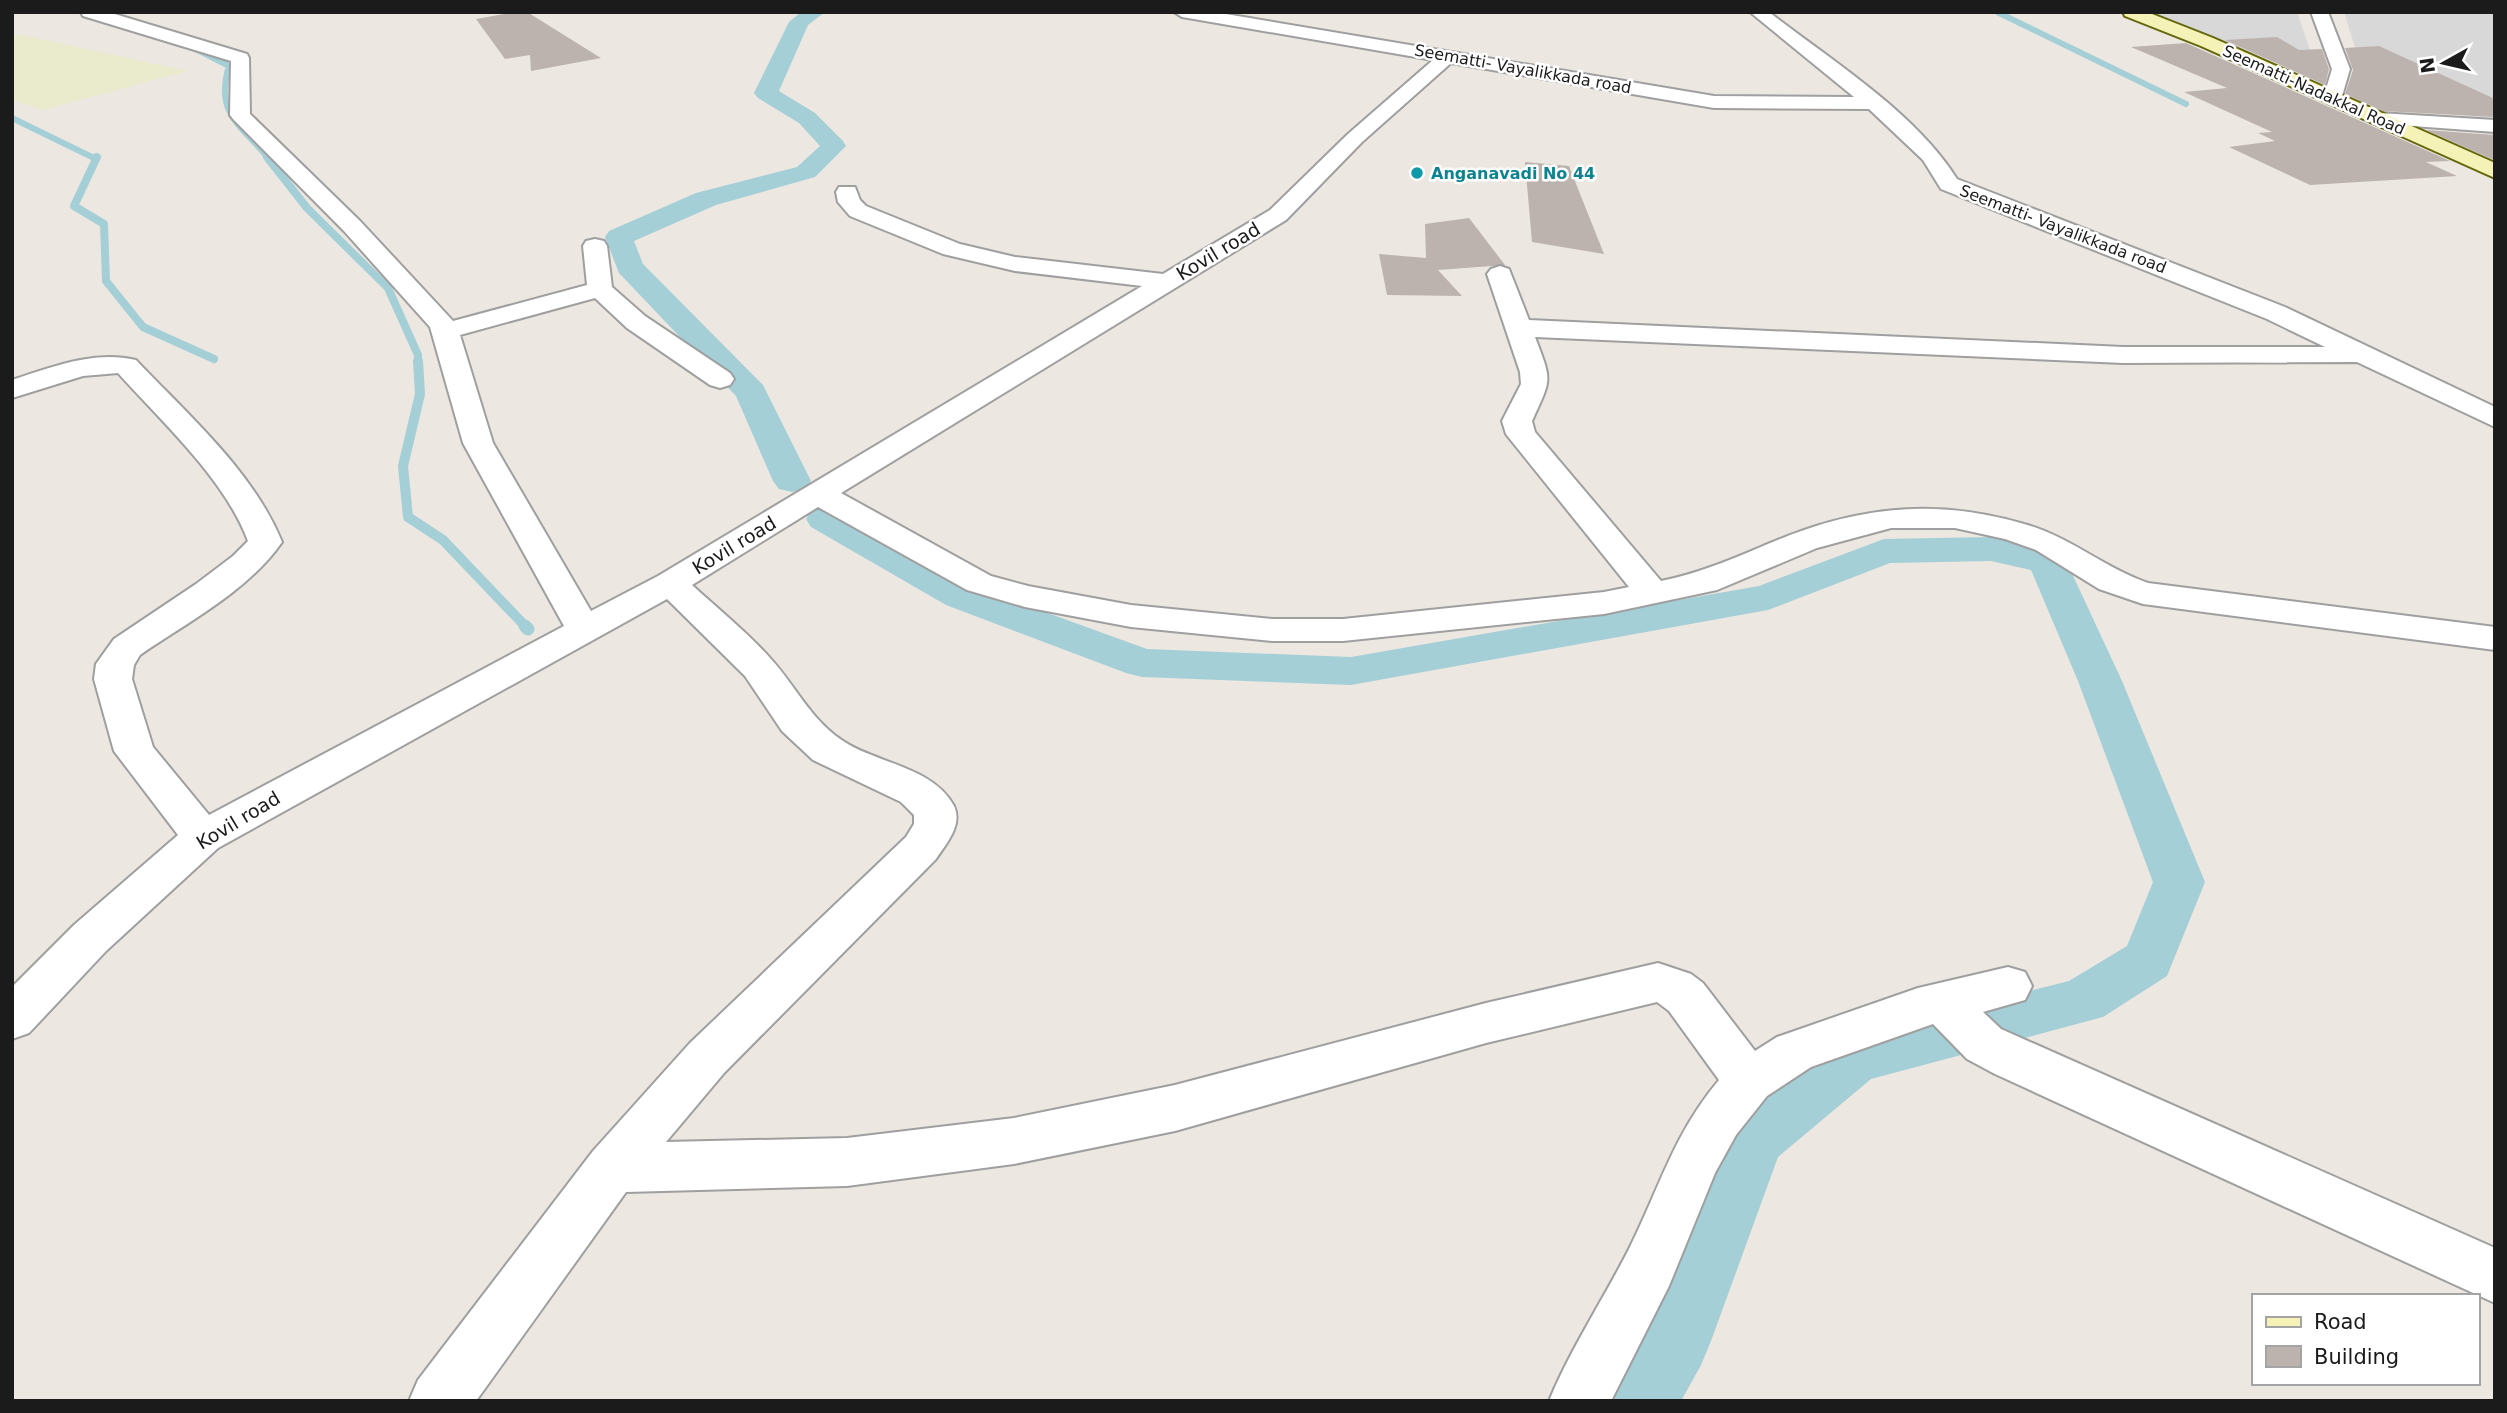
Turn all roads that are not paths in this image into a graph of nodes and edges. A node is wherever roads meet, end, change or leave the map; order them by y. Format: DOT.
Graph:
graph roads {
  1 [pos="89,12"];
  2 [pos="1182,12"];
  3 [pos="1758,12"];
  4 [pos="2131,12"];
  5 [pos="2319,12"];
  6 [pos="1448,56"];
  7 [pos="2333,99"];
  8 [pos="1874,103"];
  9 [pos="2379,120"];
  10 [pos="2495,126"];
  11 [pos="2495,172"];
  12 [pos="847,192"];
  13 [pos="594,246"];
  14 [pos="1500,274"];
  15 [pos="1168,282"];
  16 [pos="600,289"];
  17 [pos="1519,328"];
  18 [pos="445,331"];
  19 [pos="2364,355"];
  20 [pos="720,379"];
  21 [pos="12,389"];
  22 [pos="2495,418"];
  23 [pos="819,494"];
  24 [pos="670,583"];
  25 [pos="1652,593"];
  26 [pos="584,629"];
  27 [pos="2495,639"];
  28 [pos="203,837"];
  29 [pos="2008,986"];
  30 [pos="1942,1002"];
  31 [pos="12,1019"];
  32 [pos="1749,1081"];
  33 [pos="612,1168"];
  34 [pos="2495,1276"];
  35 [pos="439,1401"];
  36 [pos="1579,1401"];
  1 -- 18 [label="street"];
  2 -- 6 [label="street, Seematti- Vayalikkada road"];
  3 -- 8 [label="street"];
  4 -- 7 [label="street, Seematti-Nadakkal Road"];
  5 -- 7 [label="street"];
  6 -- 8 [label="street, Seematti- Vayalikkada road"];
  6 -- 15 [label="street, Kovil road"];
  7 -- 9 [label="street, Seematti-Nadakkal Road"];
  8 -- 19 [label="street, Seematti- Vayalikkada road"];
  9 -- 10 [label="street"];
  9 -- 11 [label="street, Seematti-Nadakkal Road"];
  12 -- 15 [label="street"];
  13 -- 16 [label="street"];
  14 -- 17 [label="street"];
  15 -- 23 [label="street, Kovil road"];
  16 -- 18 [label="street"];
  16 -- 20 [label="street"];
  17 -- 19 [label="street"];
  17 -- 25 [label="street"];
  18 -- 26 [label="street"];
  19 -- 22 [label="street, Seematti- Vayalikkada road"];
  21 -- 28 [label="street"];
  23 -- 24 [label="street, Kovil road"];
  23 -- 25 [label="street"];
  24 -- 26 [label="street, Kovil road"];
  24 -- 33 [label="street"];
  25 -- 27 [label="street"];
  26 -- 28 [label="street, Kovil road"];
  28 -- 31 [label="street, Kovil road"];
  29 -- 30 [label="street"];
  30 -- 32 [label="street"];
  30 -- 34 [label="street"];
  32 -- 33 [label="street"];
  32 -- 36 [label="street"];
  33 -- 35 [label="street"];
}
